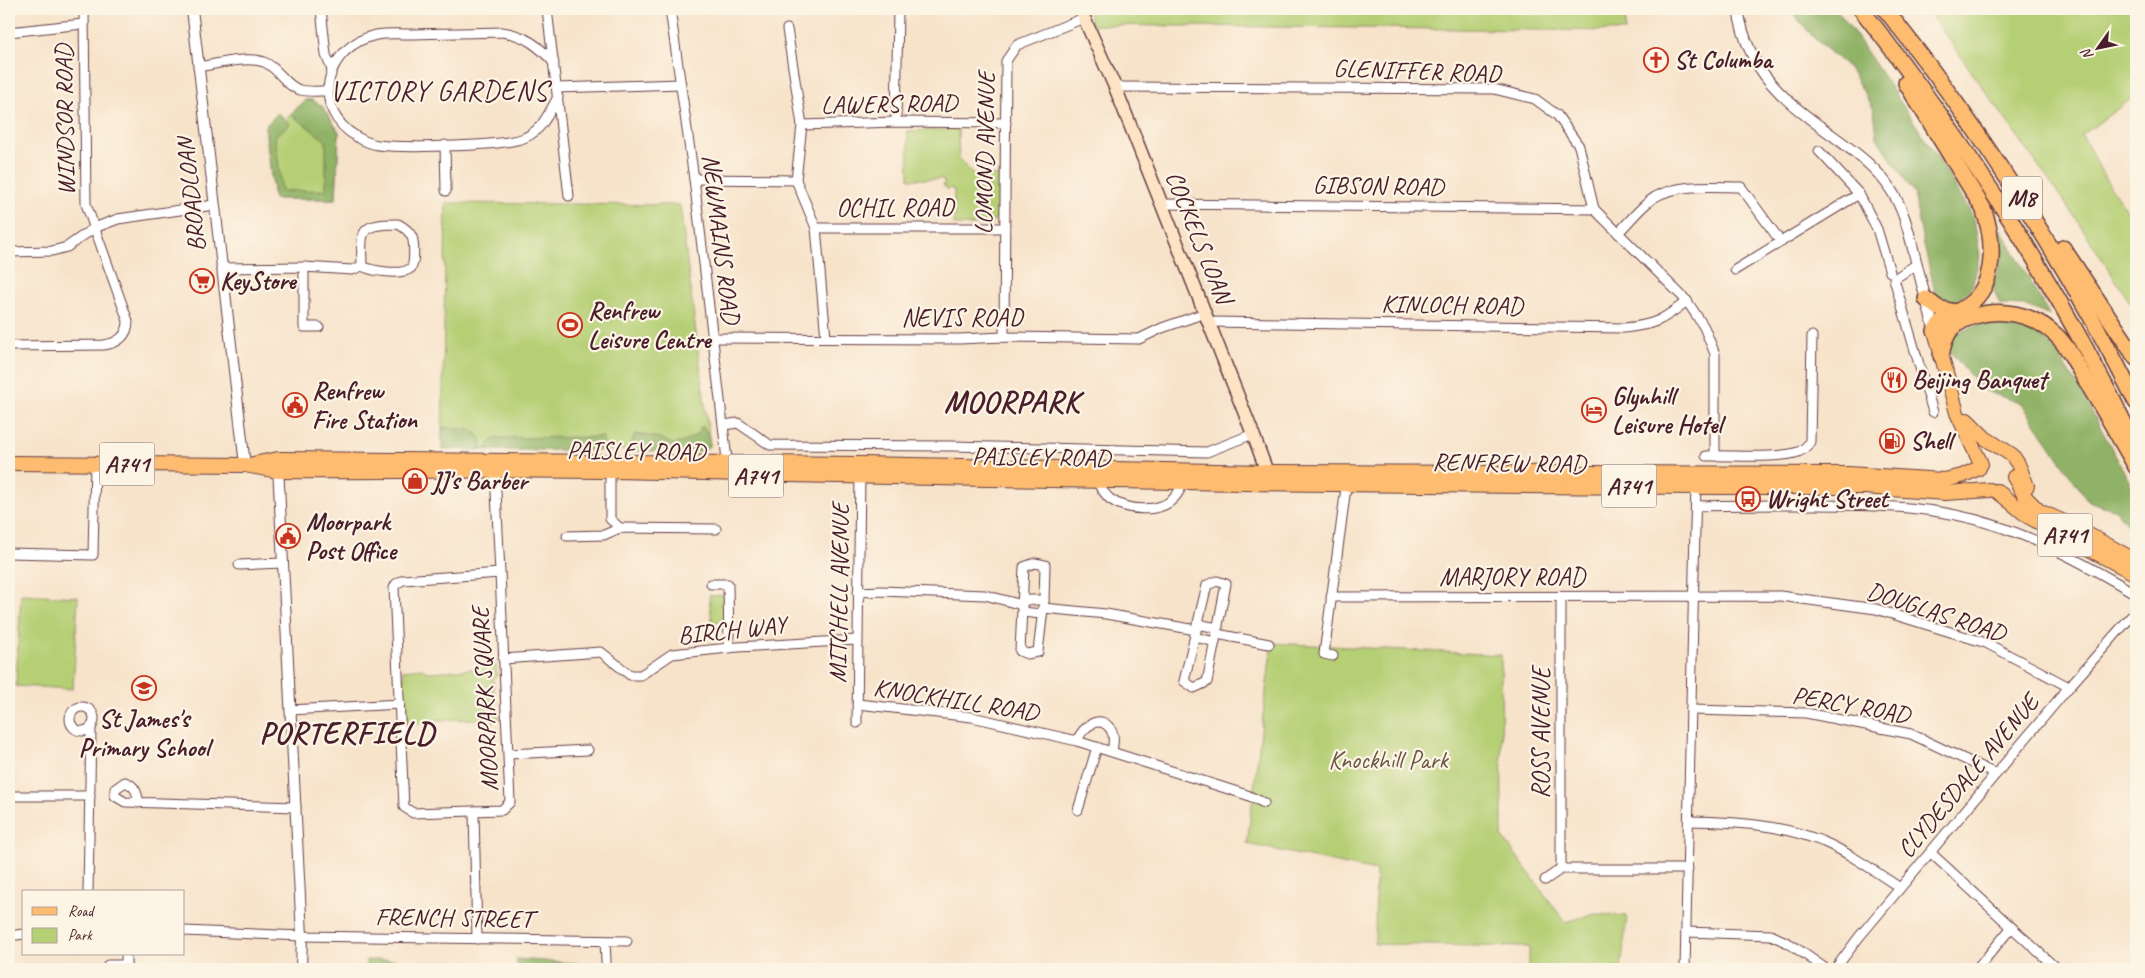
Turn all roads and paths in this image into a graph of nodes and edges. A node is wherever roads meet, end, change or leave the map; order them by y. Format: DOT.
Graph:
graph roads {
  1 [pos="84,9"];
  2 [pos="192,9"];
  3 [pos="322,9"];
  4 [pos="547,9"];
  5 [pos="670,9"];
  6 [pos="898,9"];
  7 [pos="1738,9"];
  8 [pos="1860,9"];
  9 [pos="1885,9"];
  10 [pos="1084,14"];
  11 [pos="83,24"];
  12 [pos="787,29"];
  13 [pos="9,32"];
  14 [pos="554,63"];
  15 [pos="198,67"];
  16 [pos="332,70"];
  17 [pos="681,84"];
  18 [pos="1115,86"];
  19 [pos="327,91"];
  20 [pos="558,92"];
  21 [pos="1948,92"];
  22 [pos="896,122"];
  23 [pos="1006,123"];
  24 [pos="802,126"];
  25 [pos="445,145"];
  26 [pos="1819,151"];
  27 [pos="694,179"];
  28 [pos="796,180"];
  29 [pos="446,191"];
  30 [pos="1859,194"];
  31 [pos="569,196"];
  32 [pos="1162,204"];
  33 [pos="214,205"];
  34 [pos="1594,209"];
  35 [pos="94,228"];
  36 [pos="816,228"];
  37 [pos="1003,228"];
  38 [pos="1618,233"];
  39 [pos="1782,242"];
  40 [pos="9,252"];
  41 [pos="1917,264"];
  42 [pos="362,266"];
  43 [pos="304,267"];
  44 [pos="221,268"];
  45 [pos="1736,270"];
  46 [pos="1890,272"];
  47 [pos="1926,299"];
  48 [pos="1688,301"];
  49 [pos="1955,312"];
  50 [pos="1207,318"];
  51 [pos="319,327"];
  52 [pos="1934,332"];
  53 [pos="1812,336"];
  54 [pos="1004,337"];
  55 [pos="714,338"];
  56 [pos="826,338"];
  57 [pos="9,346"];
  58 [pos="1941,356"];
  59 [pos="2136,358"];
  60 [pos="1952,394"];
  61 [pos="2136,402"];
  62 [pos="1934,412"];
  63 [pos="1967,420"];
  64 [pos="724,425"];
  65 [pos="1253,434"];
  66 [pos="2136,447"];
  67 [pos="1999,455"];
  68 [pos="484,460"];
  69 [pos="9,463"];
  70 [pos="95,464"];
  71 [pos="278,465"];
  72 [pos="245,466"];
  73 [pos="1980,466"];
  74 [pos="2136,467"];
  75 [pos="728,469"];
  76 [pos="860,470"];
  77 [pos="610,471"];
  78 [pos="495,472"];
  79 [pos="2014,477"];
  80 [pos="1267,478"];
  81 [pos="1347,478"];
  82 [pos="1697,480"];
  83 [pos="1096,481"];
  84 [pos="1184,482"];
  85 [pos="1993,490"];
  86 [pos="1696,506"];
  87 [pos="2069,524"];
  88 [pos="620,528"];
  89 [pos="716,529"];
  90 [pos="567,536"];
  91 [pos="9,554"];
  92 [pos="2107,557"];
  93 [pos="2136,561"];
  94 [pos="282,563"];
  95 [pos="239,565"];
  96 [pos="500,573"];
  97 [pos="2100,573"];
  98 [pos="2136,574"];
  99 [pos="711,584"];
  100 [pos="858,592"];
  101 [pos="2136,594"];
  102 [pos="1331,597"];
  103 [pos="1561,598"];
  104 [pos="1693,598"];
  105 [pos="1023,605"];
  106 [pos="1043,607"];
  107 [pos="2136,611"];
  108 [pos="1196,630"];
  109 [pos="1217,635"];
  110 [pos="857,640"];
  111 [pos="1269,644"];
  112 [pos="730,648"];
  113 [pos="1333,656"];
  114 [pos="503,659"];
  115 [pos="2069,687"];
  116 [pos="400,704"];
  117 [pos="858,704"];
  118 [pos="290,710"];
  119 [pos="1691,710"];
  120 [pos="856,723"];
  121 [pos="91,728"];
  122 [pos="1077,741"];
  123 [pos="1096,747"];
  124 [pos="588,750"];
  125 [pos="1112,752"];
  126 [pos="508,754"];
  127 [pos="1996,774"];
  128 [pos="9,796"];
  129 [pos="90,796"];
  130 [pos="139,803"];
  131 [pos="1264,803"];
  132 [pos="296,807"];
  133 [pos="1078,810"];
  134 [pos="474,812"];
  135 [pos="1689,821"];
  136 [pos="1931,853"];
  137 [pos="1561,869"];
  138 [pos="1688,869"];
  139 [pos="1546,880"];
  140 [pos="1900,888"];
  141 [pos="88,890"];
  142 [pos="2011,928"];
  143 [pos="185,931"];
  144 [pos="1686,932"];
  145 [pos="22,934"];
  146 [pos="9,936"];
  147 [pos="302,936"];
  148 [pos="477,939"];
  149 [pos="605,941"];
  150 [pos="627,941"];
  151 [pos="606,961"];
  152 [pos="108,965"];
  153 [pos="126,967"];
  154 [pos="301,969"];
  155 [pos="1685,969"];
  156 [pos="1826,969"];
  157 [pos="1835,969"];
  158 [pos="1977,969"];
  159 [pos="2057,969"];
  1 -- 11 [label="street, WINDSOR ROAD"];
  2 -- 15 [label="street, BROADLOAN"];
  3 -- 16 [label="street"];
  4 -- 14 [label="street"];
  5 -- 17 [label="street, NEWMAINS ROAD"];
  6 -- 22 [label="street"];
  7 -- 41 [label="street"];
  8 -- 49 [label="highway"];
  8 -- 66 [label="highway, M8"];
  9 -- 21 [label="highway, M8"];
  10 -- 18 [label="main road, COCKELS LOAN"];
  10 -- 23 [label="street, LOMOND AVENUE"];
  11 -- 13 [label="street"];
  11 -- 35 [label="street, WINDSOR ROAD"];
  12 -- 24 [label="street"];
  14 -- 16 [label="street"];
  14 -- 20 [label="street"];
  15 -- 19 [label="street"];
  15 -- 33 [label="street, BROADLOAN"];
  16 -- 19 [label="street"];
  17 -- 20 [label="street"];
  17 -- 27 [label="street, NEWMAINS ROAD"];
  18 -- 32 [label="main road, COCKELS LOAN"];
  18 -- 34 [label="street, GLENIFFER ROAD"];
  19 -- 25 [label="street"];
  20 -- 25 [label="street"];
  20 -- 31 [label="street"];
  21 -- 59 [label="highway"];
  21 -- 61 [label="highway, M8"];
  22 -- 23 [label="street, LAWERS ROAD"];
  22 -- 24 [label="street, LAWERS ROAD"];
  23 -- 37 [label="street, LOMOND AVENUE"];
  24 -- 28 [label="street"];
  25 -- 29 [label="street"];
  26 -- 30 [label="street"];
  27 -- 28 [label="street"];
  27 -- 55 [label="street, NEWMAINS ROAD"];
  28 -- 36 [label="street"];
  30 -- 39 [label="street"];
  30 -- 46 [label="street"];
  32 -- 34 [label="street, GIBSON ROAD"];
  32 -- 50 [label="main road, COCKELS LOAN"];
  33 -- 35 [label="street"];
  33 -- 44 [label="street, BROADLOAN"];
  34 -- 38 [label="street"];
  35 -- 40 [label="street"];
  35 -- 57 [label="street, WINDSOR ROAD"];
  36 -- 37 [label="street, OCHIL ROAD"];
  36 -- 56 [label="street"];
  37 -- 54 [label="street, LOMOND AVENUE"];
  38 -- 39 [label="street"];
  38 -- 48 [label="street"];
  39 -- 45 [label="street"];
  41 -- 47 [label="street"];
  41 -- 62 [label="street"];
  42 -- 42 [label="street"];
  42 -- 43 [label="street"];
  43 -- 44 [label="street"];
  43 -- 51 [label="street"];
  44 -- 72 [label="street, BROADLOAN"];
  47 -- 49 [label="highway"];
  47 -- 52 [label="street"];
  48 -- 50 [label="street, KINLOCH ROAD"];
  48 -- 53 [label="street"];
  49 -- 52 [label="highway"];
  50 -- 54 [label="street, NEVIS ROAD"];
  50 -- 65 [label="main road, COCKELS LOAN"];
  52 -- 58 [label="main road, A741"];
  54 -- 56 [label="street, NEVIS ROAD"];
  55 -- 56 [label="street, NEVIS ROAD"];
  55 -- 64 [label="street, NEWMAINS ROAD"];
  58 -- 60 [label="main road, A741"];
  58 -- 74 [label="highway"];
  60 -- 63 [label="main road, A741"];
  60 -- 73 [label="main road, A741"];
  63 -- 67 [label="main road, A741"];
  63 -- 87 [label="main road, A741"];
  64 -- 65 [label="street, PAISLEY ROAD"];
  64 -- 75 [label="street, NEWMAINS ROAD"];
  65 -- 80 [label="main road, COCKELS LOAN"];
  67 -- 73 [label="main road"];
  67 -- 79 [label="main road"];
  68 -- 71 [label="main road, PAISLEY ROAD / A741"];
  68 -- 75 [label="main road, PAISLEY ROAD / A741"];
  68 -- 78 [label="street"];
  69 -- 70 [label="main road, PAISLEY ROAD / A741"];
  70 -- 72 [label="main road, PAISLEY ROAD / A741"];
  70 -- 91 [label="street"];
  71 -- 72 [label="main road, PAISLEY ROAD / A741"];
  71 -- 78 [label="main road, PAISLEY ROAD / A741"];
  71 -- 94 [label="street"];
  73 -- 82 [label="main road, RENFREW ROAD / A741"];
  73 -- 85 [label="main road"];
  75 -- 76 [label="main road, PAISLEY ROAD / A741"];
  75 -- 77 [label="main road, PAISLEY ROAD / A741"];
  76 -- 80 [label="main road, PAISLEY ROAD / A741"];
  76 -- 83 [label="main road, PAISLEY ROAD / A741"];
  76 -- 100 [label="street, MITCHELL AVENUE"];
  77 -- 78 [label="main road, PAISLEY ROAD / A741"];
  77 -- 88 [label="street"];
  78 -- 96 [label="street, MOORPARK SQUARE"];
  79 -- 85 [label="main road"];
  79 -- 87 [label="main road, A741"];
  80 -- 81 [label="main road, RENFREW ROAD / A741"];
  80 -- 84 [label="main road, PAISLEY ROAD / A741"];
  81 -- 82 [label="main road, RENFREW ROAD / A741"];
  81 -- 102 [label="street"];
  82 -- 85 [label="main road, RENFREW ROAD / A741"];
  82 -- 86 [label="street"];
  83 -- 84 [label="main road, PAISLEY ROAD / A741"];
  83 -- 84 [label="street"];
  85 -- 92 [label="main road, A741"];
  86 -- 97 [label="street"];
  86 -- 104 [label="street"];
  87 -- 93 [label="main road, A741"];
  88 -- 89 [label="street"];
  88 -- 90 [label="street"];
  92 -- 97 [label="street"];
  92 -- 98 [label="main road, A741"];
  94 -- 95 [label="street"];
  94 -- 118 [label="street"];
  96 -- 114 [label="street, MOORPARK SQUARE"];
  96 -- 116 [label="street, MOORPARK SQUARE"];
  97 -- 101 [label="street"];
  99 -- 112 [label="street"];
  100 -- 105 [label="street"];
  100 -- 110 [label="street, MITCHELL AVENUE"];
  102 -- 103 [label="street, MARJORY ROAD"];
  102 -- 113 [label="street"];
  103 -- 104 [label="street, MARJORY ROAD"];
  103 -- 137 [label="street, ROSS AVENUE"];
  104 -- 115 [label="street, DOUGLAS ROAD"];
  104 -- 119 [label="street"];
  105 -- 106 [label="street"];
  105 -- 106 [label="street"];
  105 -- 106 [label="street"];
  105 -- 106 [label="street"];
  106 -- 108 [label="street"];
  107 -- 115 [label="street, CLYDESDALE AVENUE"];
  108 -- 109 [label="street"];
  108 -- 109 [label="street"];
  108 -- 109 [label="street"];
  108 -- 109 [label="street"];
  109 -- 111 [label="street"];
  110 -- 112 [label="street, BIRCH WAY"];
  110 -- 117 [label="street, MITCHELL AVENUE"];
  112 -- 114 [label="street, BIRCH WAY"];
  114 -- 126 [label="street, MOORPARK SQUARE"];
  115 -- 127 [label="street, CLYDESDALE AVENUE"];
  116 -- 118 [label="street"];
  116 -- 134 [label="street, MOORPARK SQUARE"];
  117 -- 120 [label="street, MITCHELL AVENUE"];
  117 -- 122 [label="street, KNOCKHILL ROAD"];
  118 -- 132 [label="street"];
  119 -- 127 [label="street, PERCY ROAD"];
  119 -- 135 [label="street"];
  121 -- 129 [label="street"];
  122 -- 123 [label="street, KNOCKHILL ROAD"];
  122 -- 125 [label="street"];
  123 -- 125 [label="street, KNOCKHILL ROAD"];
  123 -- 133 [label="street"];
  124 -- 126 [label="street"];
  125 -- 131 [label="street, KNOCKHILL ROAD"];
  126 -- 134 [label="street, MOORPARK SQUARE"];
  127 -- 136 [label="street, CLYDESDALE AVENUE"];
  128 -- 129 [label="street"];
  129 -- 141 [label="street"];
  130 -- 132 [label="street"];
  132 -- 147 [label="street"];
  134 -- 148 [label="street"];
  135 -- 138 [label="street"];
  135 -- 140 [label="street"];
  136 -- 140 [label="street, CLYDESDALE AVENUE"];
  136 -- 142 [label="street"];
  137 -- 138 [label="street"];
  137 -- 139 [label="street"];
  138 -- 144 [label="street"];
  140 -- 157 [label="street, CLYDESDALE AVENUE"];
  142 -- 158 [label="street"];
  142 -- 159 [label="street"];
  143 -- 147 [label="street, FRENCH STREET"];
  144 -- 155 [label="street"];
  144 -- 156 [label="street"];
  145 -- 146 [label="street"];
  147 -- 148 [label="street, FRENCH STREET"];
  147 -- 154 [label="street"];
  148 -- 149 [label="street, FRENCH STREET"];
  149 -- 150 [label="street, FRENCH STREET"];
  149 -- 151 [label="street"];
  152 -- 153 [label="street"];
}
